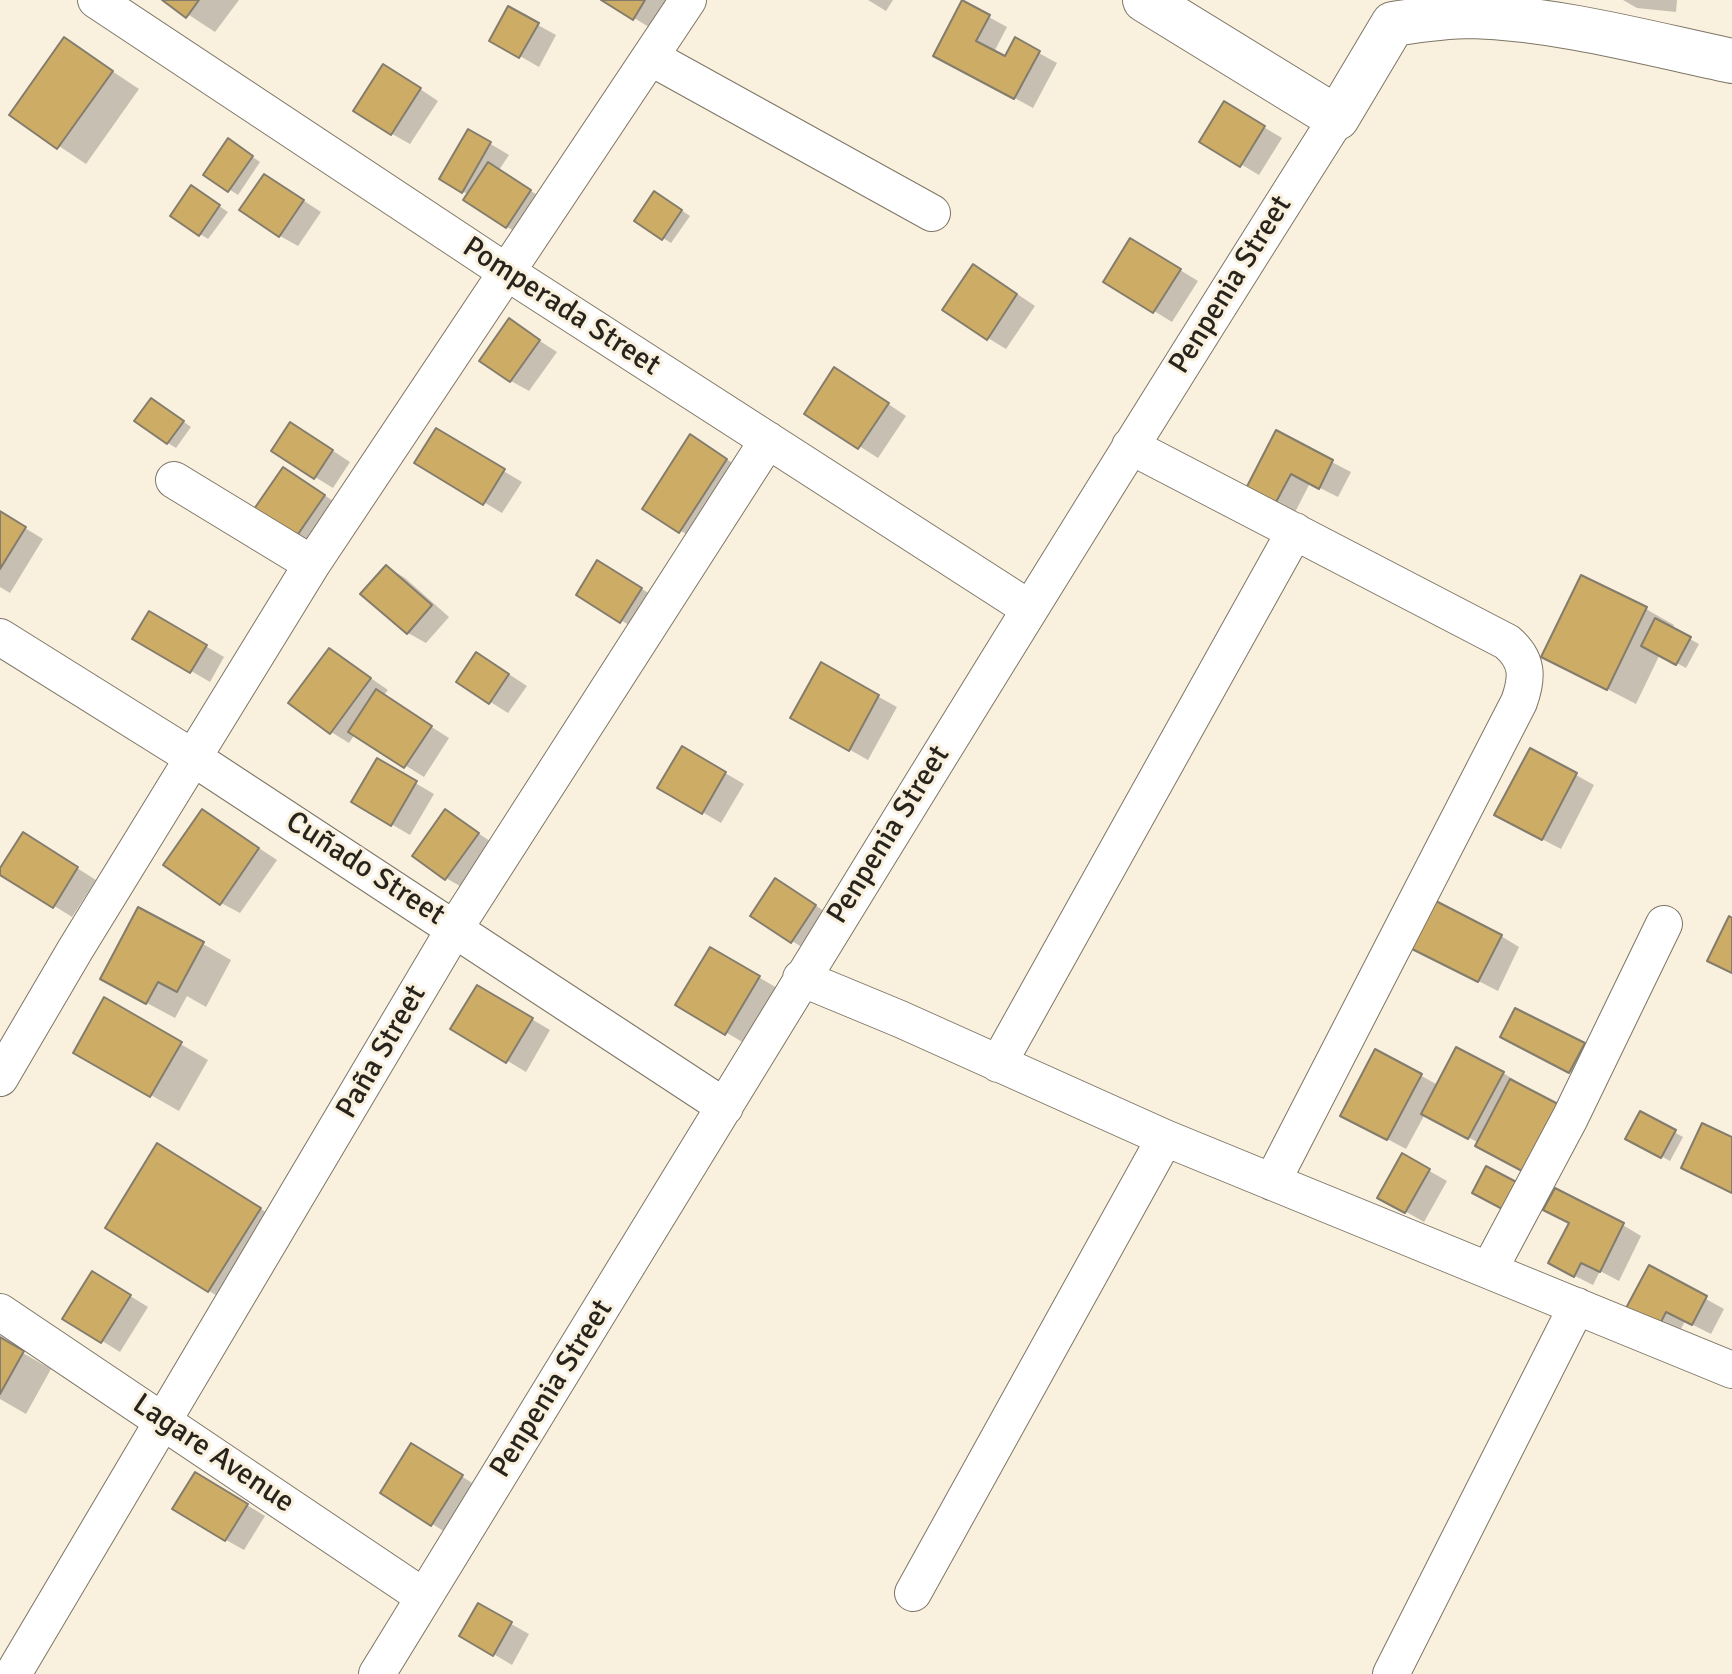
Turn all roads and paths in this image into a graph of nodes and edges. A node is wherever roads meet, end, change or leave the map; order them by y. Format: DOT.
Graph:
graph roads {
  1 [pos="96,0"];
  2 [pos="688,0"];
  3 [pos="1145,0"];
  4 [pos="1400,12"];
  5 [pos="1730,53"];
  6 [pos="650,57"];
  7 [pos="1337,118"];
  8 [pos="932,213"];
  9 [pos="505,271"];
  10 [pos="768,440"];
  11 [pos="1130,446"];
  12 [pos="174,480"];
  13 [pos="1295,531"];
  14 [pos="312,564"];
  15 [pos="1030,609"];
  16 [pos="0,637"];
  17 [pos="192,757"];
  18 [pos="1664,924"];
  19 [pos="455,928"];
  20 [pos="801,978"];
  21 [pos="998,1064"];
  22 [pos="0,1078"];
  23 [pos="725,1107"];
  24 [pos="1165,1138"];
  25 [pos="1272,1182"];
  26 [pos="1489,1270"];
  27 [pos="1577,1306"];
  28 [pos="0,1312"];
  29 [pos="1732,1370"];
  30 [pos="165,1420"];
  31 [pos="913,1593"];
  32 [pos="424,1597"];
  33 [pos="13,1674"];
  34 [pos="377,1674"];
  35 [pos="1391,1674"];
  1 -- 9 [label="street, Pomperada Street"];
  2 -- 6 [label="street"];
  3 -- 7 [label="street"];
  4 -- 5 [label="street"];
  4 -- 7 [label="street, Penpenia Street"];
  6 -- 8 [label="street"];
  6 -- 9 [label="street"];
  7 -- 11 [label="street, Penpenia Street"];
  9 -- 10 [label="street, Pomperada Street"];
  9 -- 14 [label="street"];
  10 -- 15 [label="street, Pomperada Street"];
  10 -- 19 [label="street, Paña Street"];
  11 -- 13 [label="street"];
  11 -- 15 [label="street, Penpenia Street"];
  12 -- 14 [label="street"];
  13 -- 21 [label="street"];
  13 -- 25 [label="street"];
  14 -- 17 [label="street"];
  15 -- 20 [label="street, Penpenia Street"];
  16 -- 17 [label="street, Cuñado Street"];
  17 -- 19 [label="street, Cuñado Street"];
  17 -- 22 [label="street"];
  18 -- 26 [label="street"];
  19 -- 23 [label="street, Cuñado Street"];
  19 -- 30 [label="street, Paña Street"];
  20 -- 21 [label="street"];
  20 -- 23 [label="street, Penpenia Street"];
  21 -- 24 [label="street"];
  23 -- 32 [label="street, Penpenia Street"];
  24 -- 25 [label="street"];
  24 -- 31 [label="street"];
  25 -- 26 [label="street"];
  26 -- 27 [label="street"];
  27 -- 29 [label="street"];
  27 -- 35 [label="street"];
  28 -- 30 [label="street, Lagare Avenue"];
  30 -- 32 [label="street, Lagare Avenue"];
  30 -- 33 [label="street, Paña Street"];
  32 -- 34 [label="street, Penpenia Street"];
}
